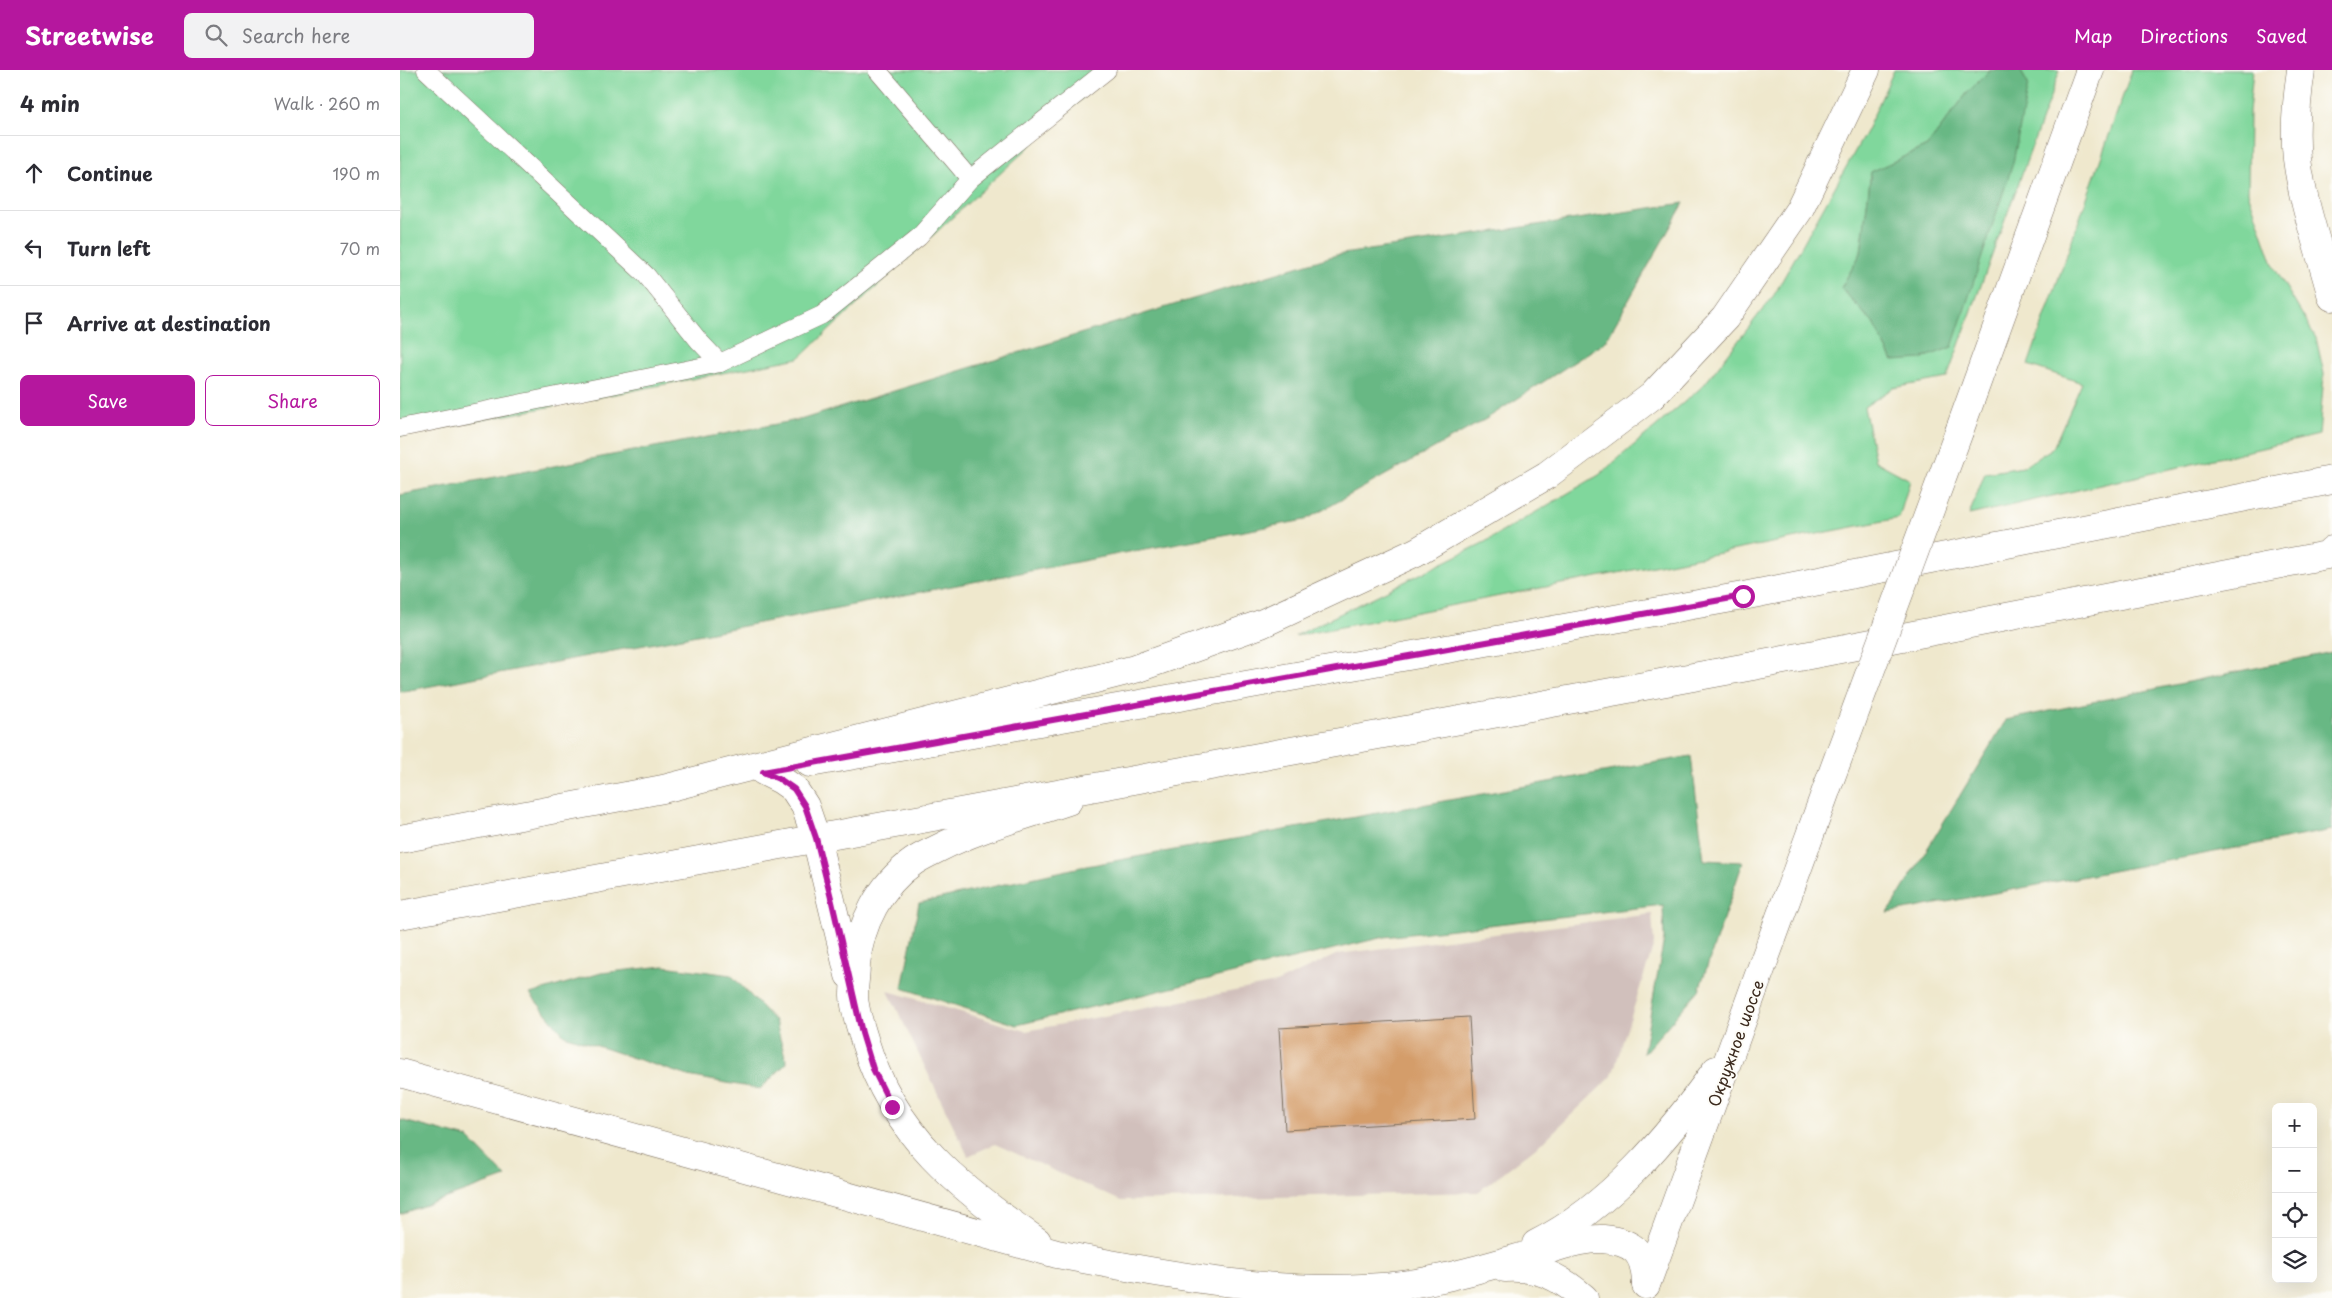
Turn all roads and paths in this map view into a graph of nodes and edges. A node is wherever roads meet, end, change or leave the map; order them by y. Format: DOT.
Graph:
graph roads {
  1 [pos="426,70"];
  2 [pos="877,70"];
  3 [pos="1107,70"];
  4 [pos="1866,70"];
  5 [pos="2090,70"];
  6 [pos="2301,70"];
  7 [pos="970,179"];
  8 [pos="2328,269"];
  9 [pos="2332,298"];
  10 [pos="720,364"];
  11 [pos="400,428"];
  12 [pos="2332,480"];
  13 [pos="2330,553"];
  14 [pos="763,772"];
  15 [pos="1126,781"];
  16 [pos="663,789"];
  17 [pos="816,838"];
  18 [pos="400,839"];
  19 [pos="400,915"];
  20 [pos="854,996"];
  21 [pos="1735,1043"];
  22 [pos="400,1073"];
  23 [pos="1057,1254"];
  24 [pos="1476,1270"];
  25 [pos="1644,1291"];
  26 [pos="1584,1298"];
  1 -- 10 [label="lane"];
  2 -- 7 [label="lane"];
  3 -- 7 [label="lane"];
  4 -- 16 [label="main road"];
  5 -- 21 [label="main road, Окружное шоссе, bridge"];
  6 -- 8 [label="main road"];
  7 -- 10 [label="lane"];
  8 -- 9 [label="main road"];
  10 -- 11 [label="lane"];
  12 -- 14 [label="main road"];
  13 -- 15 [label="main road"];
  14 -- 16 [label="main road"];
  14 -- 17 [label="main road"];
  15 -- 17 [label="main road"];
  15 -- 20 [label="main road"];
  16 -- 18 [label="main road"];
  17 -- 19 [label="main road"];
  17 -- 20 [label="main road"];
  20 -- 23 [label="main road"];
  21 -- 24 [label="main road"];
  21 -- 25 [label="main road, Окружное шоссе"];
  22 -- 23 [label="main road"];
  23 -- 24 [label="main road"];
  24 -- 25 [label="main road"];
  24 -- 26 [label="main road"];
}
